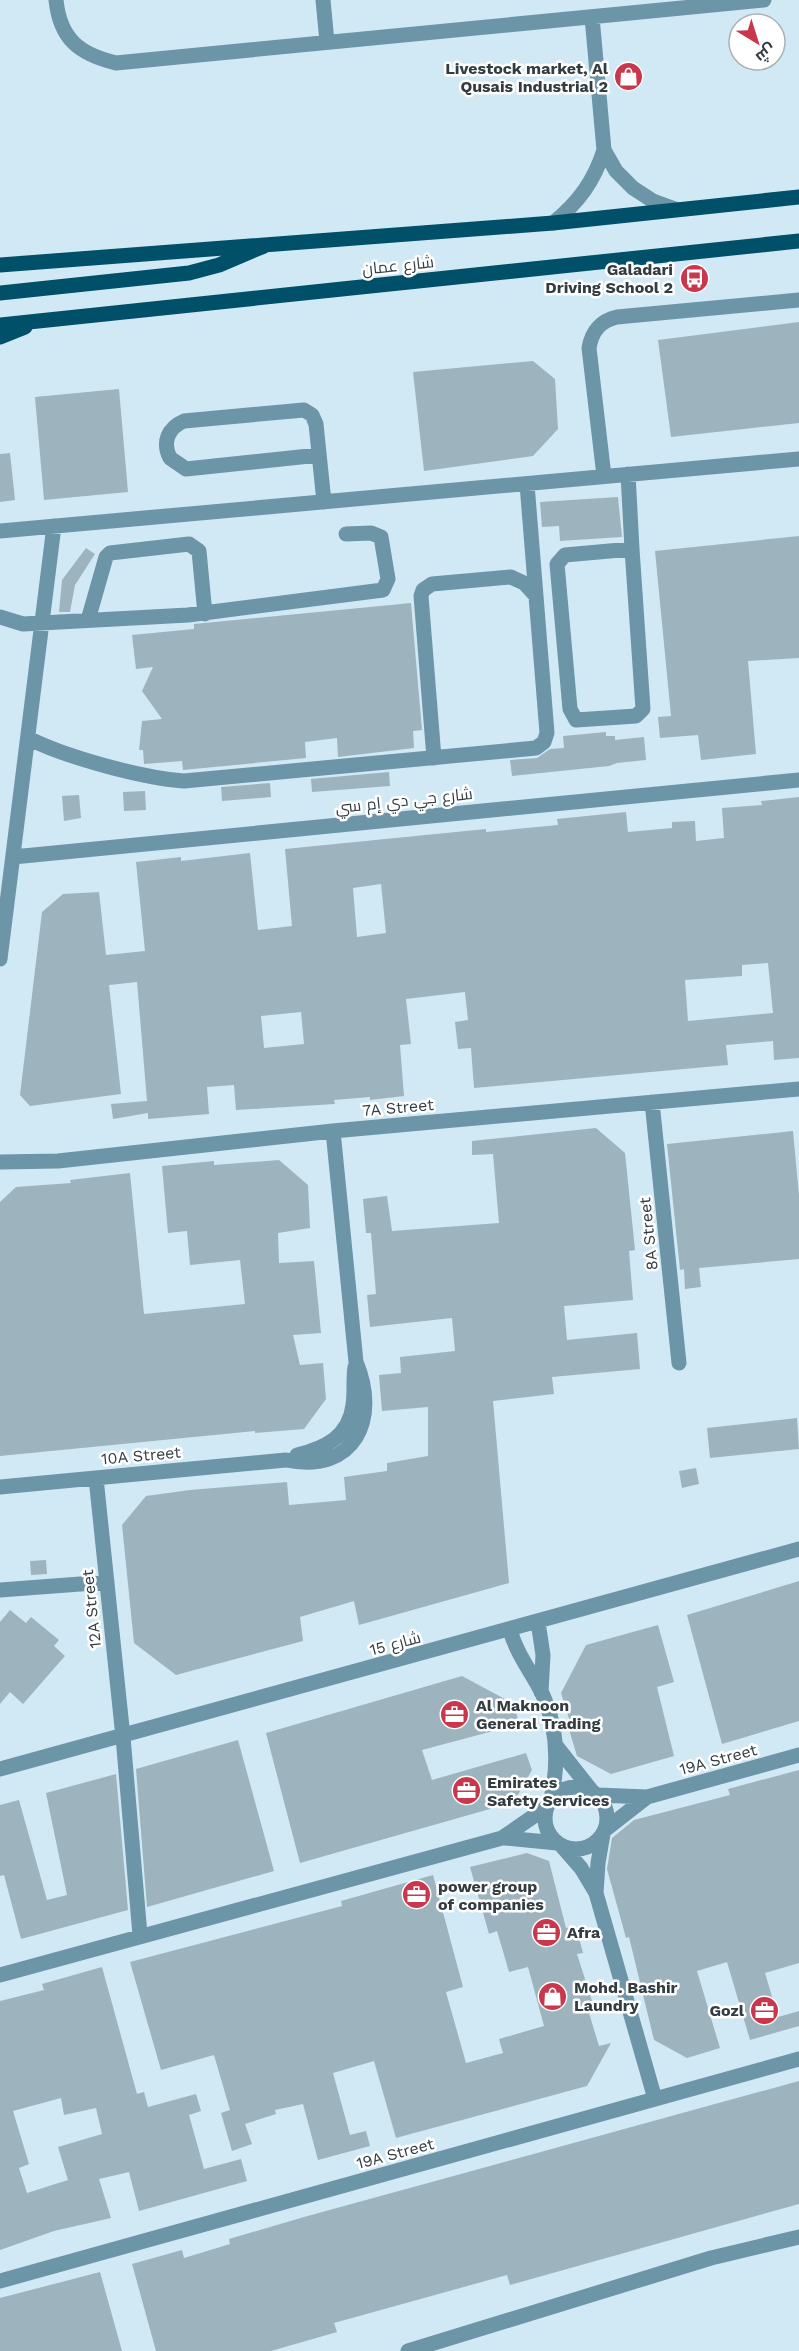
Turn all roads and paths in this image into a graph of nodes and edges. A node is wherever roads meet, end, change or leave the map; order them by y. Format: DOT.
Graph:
graph roads {
  1 [pos="56,0"];
  2 [pos="323,0"];
  3 [pos="764,0"];
  4 [pos="592,17"];
  5 [pos="327,42"];
  6 [pos="604,150"];
  7 [pos="799,197"];
  8 [pos="675,209"];
  9 [pos="554,223"];
  10 [pos="799,241"];
  11 [pos="272,243"];
  12 [pos="4,263"];
  13 [pos="0,293"];
  14 [pos="799,300"];
  15 [pos="34,322"];
  16 [pos="0,326"];
  17 [pos="0,337"];
  18 [pos="319,455"];
  19 [pos="799,459"];
  20 [pos="628,474"];
  21 [pos="604,476"];
  22 [pos="527,484"];
  23 [pos="324,502"];
  24 [pos="54,526"];
  25 [pos="0,531"];
  26 [pos="346,534"];
  27 [pos="632,549"];
  28 [pos="536,596"];
  29 [pos="205,614"];
  30 [pos="0,617"];
  31 [pos="88,620"];
  32 [pos="42,623"];
  33 [pos="28,738"];
  34 [pos="434,758"];
  35 [pos="799,780"];
  36 [pos="13,857"];
  37 [pos="0,959"];
  38 [pos="799,1089"];
  39 [pos="652,1102"];
  40 [pos="333,1131"];
  41 [pos="0,1162"];
  42 [pos="679,1363"];
  43 [pos="96,1478"];
  44 [pos="0,1487"];
  45 [pos="799,1550"];
  46 [pos="107,1582"];
  47 [pos="0,1590"];
  48 [pos="538,1622"];
  49 [pos="510,1630"];
  50 [pos="541,1692"];
  51 [pos="123,1737"];
  52 [pos="557,1747"];
  53 [pos="799,1755"];
  54 [pos="0,1769"];
  55 [pos="595,1793"];
  56 [pos="646,1797"];
  57 [pos="549,1803"];
  58 [pos="604,1831"];
  59 [pos="502,1838"];
  60 [pos="559,1844"];
  61 [pos="596,1893"];
  62 [pos="140,1935"];
  63 [pos="0,1975"];
  64 [pos="799,2060"];
  65 [pos="655,2099"];
  66 [pos="799,2237"];
  67 [pos="0,2281"];
  68 [pos="408,2351"];
  1 -- 5 [label="street"];
  2 -- 5 [label="street"];
  3 -- 4 [label="street"];
  4 -- 5 [label="street"];
  4 -- 6 [label="street"];
  6 -- 8 [label="street"];
  6 -- 9 [label="street"];
  7 -- 8 [label="main road, شارع عمان"];
  8 -- 9 [label="main road, شارع عمان"];
  9 -- 11 [label="main road, شارع عمان"];
  10 -- 15 [label="main road, شارع عمان"];
  11 -- 12 [label="main road, شارع عمان"];
  11 -- 13 [label="main road"];
  14 -- 21 [label="street"];
  15 -- 16 [label="main road, شارع عمان"];
  15 -- 17 [label="main road"];
  18 -- 18 [label="street"];
  18 -- 23 [label="street"];
  19 -- 20 [label="street"];
  20 -- 21 [label="street"];
  20 -- 27 [label="street"];
  21 -- 22 [label="street"];
  22 -- 23 [label="street"];
  22 -- 28 [label="street"];
  23 -- 24 [label="street"];
  24 -- 25 [label="street"];
  24 -- 32 [label="street"];
  26 -- 29 [label="street"];
  27 -- 27 [label="street"];
  28 -- 34 [label="street"];
  28 -- 34 [label="street"];
  29 -- 31 [label="street"];
  29 -- 31 [label="street"];
  30 -- 32 [label="street"];
  31 -- 32 [label="street"];
  32 -- 33 [label="street"];
  33 -- 34 [label="street"];
  33 -- 36 [label="street"];
  35 -- 36 [label="street, شارع جي دي إم سي"];
  36 -- 37 [label="street"];
  38 -- 39 [label="street, 7A Street"];
  39 -- 40 [label="street, 7A Street"];
  39 -- 42 [label="street, 8A Street"];
  40 -- 41 [label="street, 7A Street"];
  40 -- 43 [label="street, 10A Street"];
  43 -- 44 [label="street, 10A Street"];
  43 -- 46 [label="street, 12A Street"];
  45 -- 48 [label="street, شارع 15"];
  46 -- 47 [label="street"];
  46 -- 51 [label="street, 12A Street"];
  48 -- 49 [label="street, شارع 15"];
  48 -- 50 [label="street"];
  49 -- 50 [label="street"];
  49 -- 51 [label="street, شارع 15"];
  50 -- 52 [label="street"];
  51 -- 54 [label="street, شارع 15"];
  51 -- 62 [label="street, 12A Street"];
  52 -- 55 [label="street"];
  52 -- 57 [label="street"];
  53 -- 56 [label="street, 19A Street"];
  55 -- 56 [label="street"];
  55 -- 57 [label="street"];
  55 -- 58 [label="street"];
  56 -- 58 [label="street"];
  57 -- 59 [label="street"];
  57 -- 60 [label="street"];
  58 -- 60 [label="street"];
  58 -- 61 [label="street"];
  59 -- 60 [label="street"];
  59 -- 62 [label="street"];
  60 -- 61 [label="street"];
  61 -- 65 [label="street"];
  62 -- 63 [label="street"];
  64 -- 65 [label="street, 19A Street"];
  65 -- 67 [label="street, 19A Street"];
  66 -- 68 [label="street"];
}
